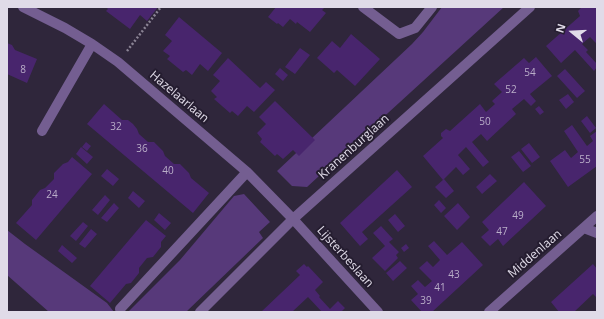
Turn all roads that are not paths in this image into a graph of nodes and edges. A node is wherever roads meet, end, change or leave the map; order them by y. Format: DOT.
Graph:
graph roads {
  1 [pos="23,7"];
  2 [pos="363,7"];
  3 [pos="432,7"];
  4 [pos="530,7"];
  5 [pos="92,44"];
  6 [pos="42,131"];
  7 [pos="247,172"];
  8 [pos="597,216"];
  9 [pos="293,219"];
  10 [pos="584,228"];
  11 [pos="597,233"];
  12 [pos="120,309"];
  13 [pos="200,312"];
  14 [pos="378,312"];
  15 [pos="489,312"];
  1 -- 5 [label="street, Hazelaarlaan"];
  2 -- 3 [label="street"];
  4 -- 9 [label="street, Kranenburglaan"];
  5 -- 6 [label="street"];
  5 -- 7 [label="street, Hazelaarlaan"];
  7 -- 9 [label="street, Hazelaarlaan"];
  7 -- 12 [label="street"];
  8 -- 10 [label="street, Middenlaan"];
  9 -- 13 [label="street, Kranenburglaan"];
  9 -- 14 [label="street, Lijsterbeslaan"];
  10 -- 11 [label="street"];
  10 -- 15 [label="street, Middenlaan"];
}
